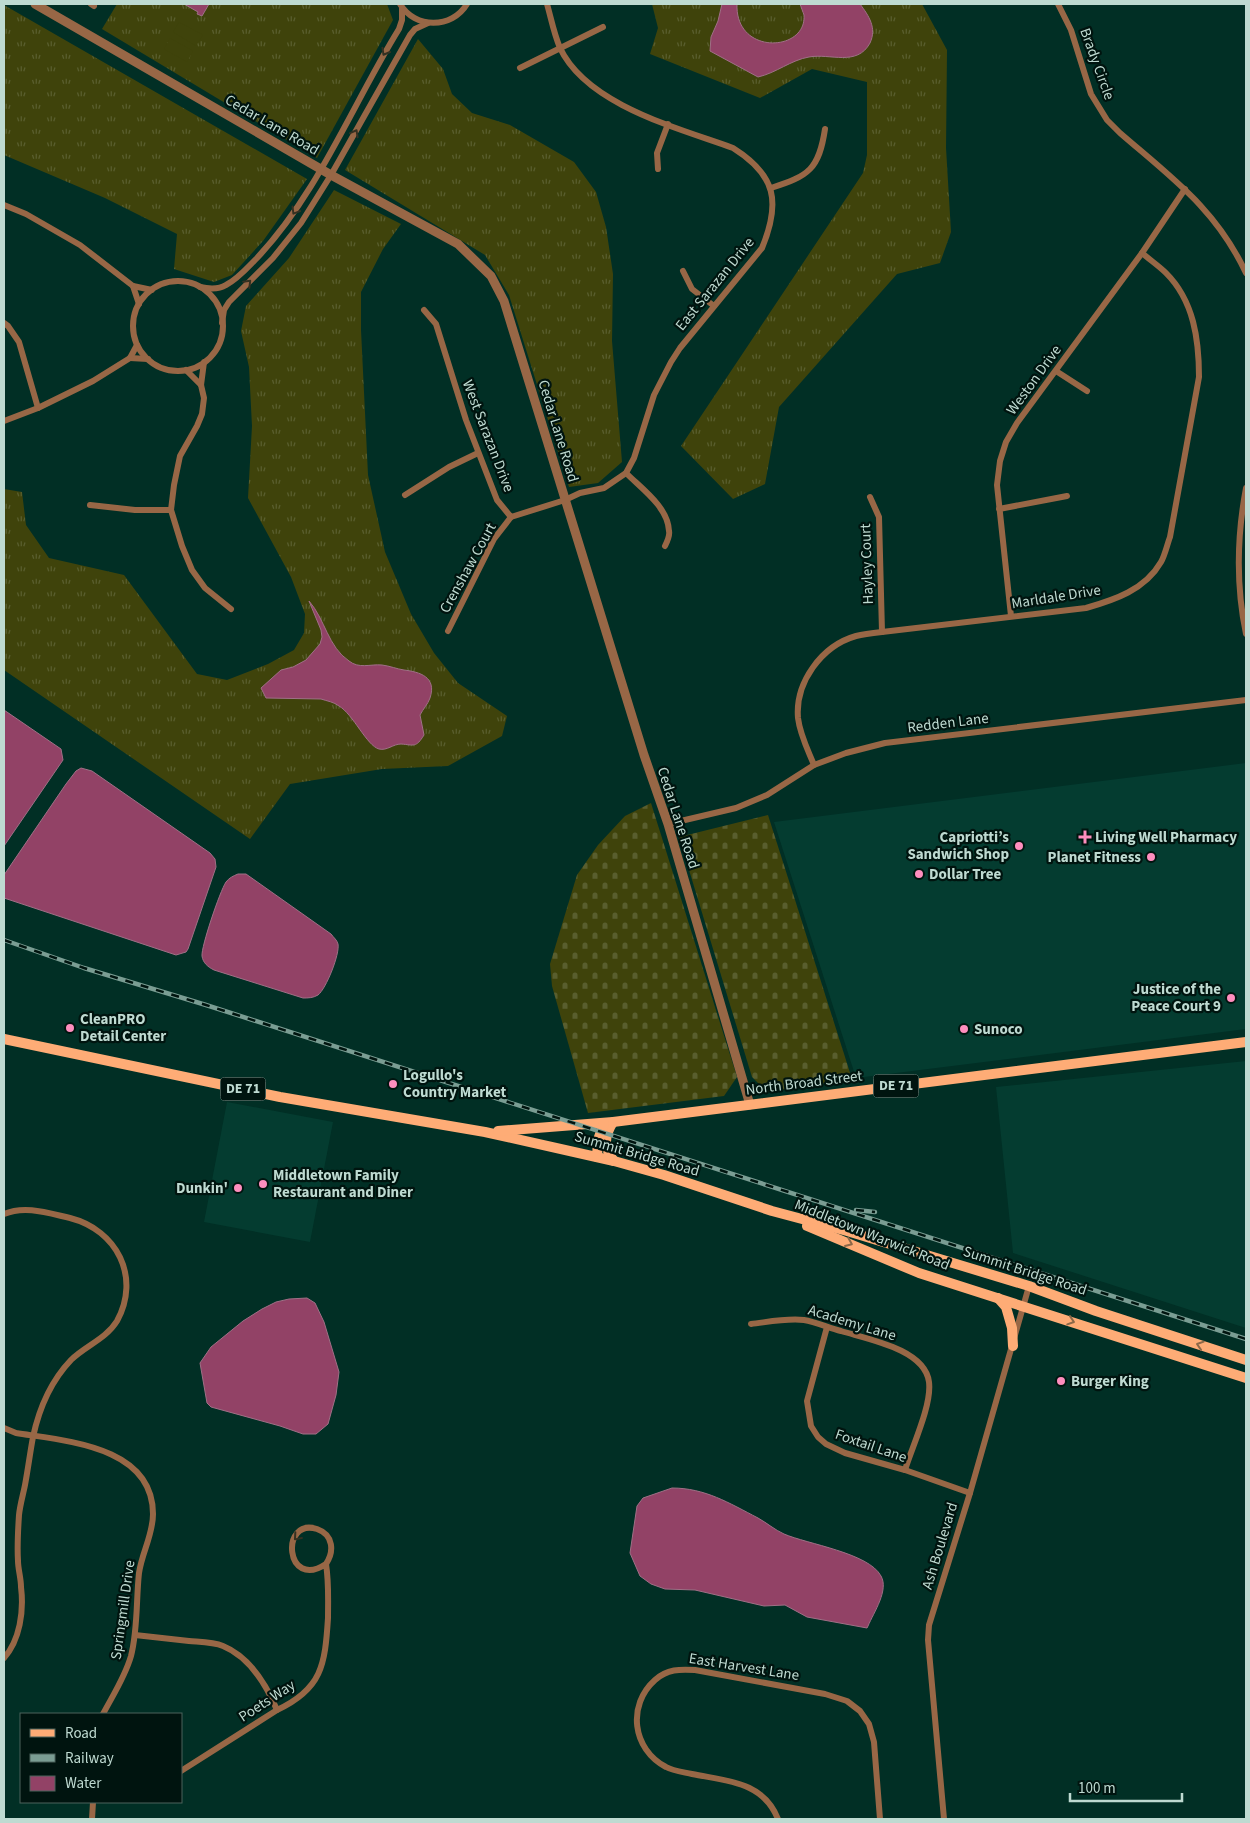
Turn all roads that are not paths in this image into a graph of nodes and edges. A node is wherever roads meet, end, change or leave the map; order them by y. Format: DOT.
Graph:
graph roads {
  1 [pos="35,4"];
  2 [pos="467,4"];
  3 [pos="547,4"];
  4 [pos="1058,4"];
  5 [pos="401,6"];
  6 [pos="428,23"];
  7 [pos="603,26"];
  8 [pos="561,49"];
  9 [pos="520,68"];
  10 [pos="668,124"];
  11 [pos="825,129"];
  12 [pos="320,169"];
  13 [pos="658,169"];
  14 [pos="331,175"];
  15 [pos="771,188"];
  16 [pos="1185,188"];
  17 [pos="4,205"];
  18 [pos="1142,253"];
  19 [pos="683,271"];
  20 [pos="1246,273"];
  21 [pos="132,286"];
  22 [pos="200,287"];
  23 [pos="152,290"];
  24 [pos="139,304"];
  25 [pos="714,306"];
  26 [pos="424,310"];
  27 [pos="222,323"];
  28 [pos="4,324"];
  29 [pos="137,345"];
  30 [pos="130,358"];
  31 [pos="148,359"];
  32 [pos="204,362"];
  33 [pos="186,370"];
  34 [pos="1056,371"];
  35 [pos="201,385"];
  36 [pos="1087,391"];
  37 [pos="38,408"];
  38 [pos="4,421"];
  39 [pos="478,453"];
  40 [pos="626,473"];
  41 [pos="1246,488"];
  42 [pos="405,495"];
  43 [pos="1066,496"];
  44 [pos="870,497"];
  45 [pos="565,500"];
  46 [pos="90,505"];
  47 [pos="999,509"];
  48 [pos="171,510"];
  49 [pos="511,517"];
  50 [pos="665,546"];
  51 [pos="231,609"];
  52 [pos="1011,616"];
  53 [pos="448,631"];
  54 [pos="882,632"];
  55 [pos="1246,634"];
  56 [pos="1246,700"];
  57 [pos="814,765"];
  58 [pos="668,824"];
  59 [pos="4,1039"];
  60 [pos="1246,1042"];
  61 [pos="750,1105"];
  62 [pos="609,1122"];
  63 [pos="485,1132"];
  64 [pos="597,1157"];
  65 [pos="614,1161"];
  66 [pos="772,1211"];
  67 [pos="4,1214"];
  68 [pos="1029,1286"];
  69 [pos="997,1297"];
  70 [pos="1025,1306"];
  71 [pos="751,1324"];
  72 [pos="827,1327"];
  73 [pos="1013,1346"];
  74 [pos="1246,1360"];
  75 [pos="1246,1378"];
  76 [pos="4,1428"];
  77 [pos="34,1436"];
  78 [pos="905,1470"];
  79 [pos="970,1493"];
  80 [pos="326,1564"];
  81 [pos="135,1635"];
  82 [pos="4,1658"];
  83 [pos="276,1710"];
  84 [pos="104,1713"];
  85 [pos="182,1770"];
  86 [pos="93,1803"];
  87 [pos="92,1819"];
  88 [pos="778,1819"];
  89 [pos="880,1819"];
  90 [pos="944,1819"];
  1 -- 12 [label="street, Cedar Lane Road"];
  2 -- 6 [label="street"];
  3 -- 8 [label="street, East Sarazan Drive"];
  4 -- 16 [label="street, Brady Circle"];
  5 -- 6 [label="street"];
  5 -- 12 [label="street, one-way"];
  14 -- 6 [label="street, one-way"];
  7 -- 8 [label="street"];
  8 -- 9 [label="street"];
  8 -- 10 [label="street, East Sarazan Drive"];
  10 -- 13 [label="street"];
  10 -- 15 [label="street, East Sarazan Drive"];
  11 -- 15 [label="street"];
  12 -- 14 [label="street, Cedar Lane Road"];
  12 -- 22 [label="street, one-way"];
  27 -- 14 [label="street, one-way"];
  14 -- 45 [label="street, Cedar Lane Road"];
  15 -- 25 [label="street, East Sarazan Drive"];
  16 -- 18 [label="street, Weston Drive"];
  16 -- 20 [label="street, Brady Circle"];
  17 -- 21 [label="street"];
  18 -- 34 [label="street, Weston Drive"];
  18 -- 52 [label="street, Marldale Drive"];
  19 -- 25 [label="street"];
  21 -- 23 [label="street"];
  21 -- 24 [label="street"];
  22 -- 23 [label="street"];
  22 -- 27 [label="street"];
  23 -- 24 [label="street"];
  24 -- 29 [label="street"];
  25 -- 40 [label="street, East Sarazan Drive"];
  26 -- 39 [label="street, West Sarazan Drive"];
  27 -- 32 [label="street"];
  28 -- 37 [label="street"];
  29 -- 30 [label="street"];
  29 -- 31 [label="street"];
  30 -- 31 [label="street"];
  30 -- 37 [label="street"];
  31 -- 33 [label="street"];
  32 -- 33 [label="street"];
  32 -- 35 [label="street"];
  33 -- 35 [label="street"];
  34 -- 36 [label="street"];
  34 -- 47 [label="street, Weston Drive"];
  35 -- 48 [label="street"];
  37 -- 38 [label="street"];
  39 -- 42 [label="street"];
  39 -- 49 [label="street, West Sarazan Drive"];
  40 -- 45 [label="street"];
  40 -- 50 [label="street"];
  41 -- 55 [label="street"];
  43 -- 47 [label="street"];
  44 -- 54 [label="street, Hayley Court"];
  45 -- 49 [label="street"];
  45 -- 58 [label="street, Cedar Lane Road"];
  46 -- 48 [label="street"];
  47 -- 52 [label="street, Weston Drive"];
  48 -- 51 [label="street"];
  49 -- 53 [label="street, Crenshaw Court"];
  52 -- 54 [label="street, Marldale Drive"];
  54 -- 57 [label="street, Marldale Drive"];
  56 -- 57 [label="street, Redden Lane"];
  57 -- 58 [label="street, Redden Lane"];
  58 -- 61 [label="street, Cedar Lane Road"];
  59 -- 63 [label="main road, Summit Bridge Road / DE 71"];
  60 -- 61 [label="main road, North Broad Street / DE 71"];
  61 -- 62 [label="main road, North Broad Street / DE 71"];
  62 -- 63 [label="main road, North Broad Street / DE 71"];
  62 -- 64 [label="main road"];
  62 -- 65 [label="main road"];
  63 -- 64 [label="main road, Summit Bridge Road"];
  64 -- 65 [label="main road, Summit Bridge Road"];
  65 -- 66 [label="main road, Summit Bridge Road"];
  66 -- 68 [label="main road, Summit Bridge Road"];
  66 -- 69 [label="main road, Middletown Warwick Road, one-way"];
  67 -- 77 [label="street"];
  68 -- 70 [label="street, Ash Boulevard"];
  74 -- 68 [label="main road, Summit Bridge Road, one-way"];
  69 -- 70 [label="main road, Middletown Warwick Road"];
  69 -- 73 [label="main road"];
  70 -- 73 [label="street, Ash Boulevard"];
  70 -- 75 [label="main road, Middletown Warwick Road, one-way"];
  71 -- 72 [label="street, Academy Lane"];
  72 -- 78 [label="street, Foxtail Lane"];
  72 -- 78 [label="street, Academy Lane"];
  73 -- 79 [label="street, Ash Boulevard"];
  76 -- 77 [label="street, Springmill Drive"];
  77 -- 81 [label="street, Springmill Drive"];
  77 -- 82 [label="street"];
  78 -- 79 [label="street, Foxtail Lane"];
  79 -- 90 [label="street, Ash Boulevard"];
  80 -- 80 [label="street, Poets Way, one-way"];
  80 -- 83 [label="street, Poets Way"];
  81 -- 83 [label="street"];
  81 -- 84 [label="street, Springmill Drive"];
  83 -- 85 [label="street, Poets Way"];
  86 -- 87 [label="street"];
  88 -- 89 [label="street, East Harvest Lane"];
}
